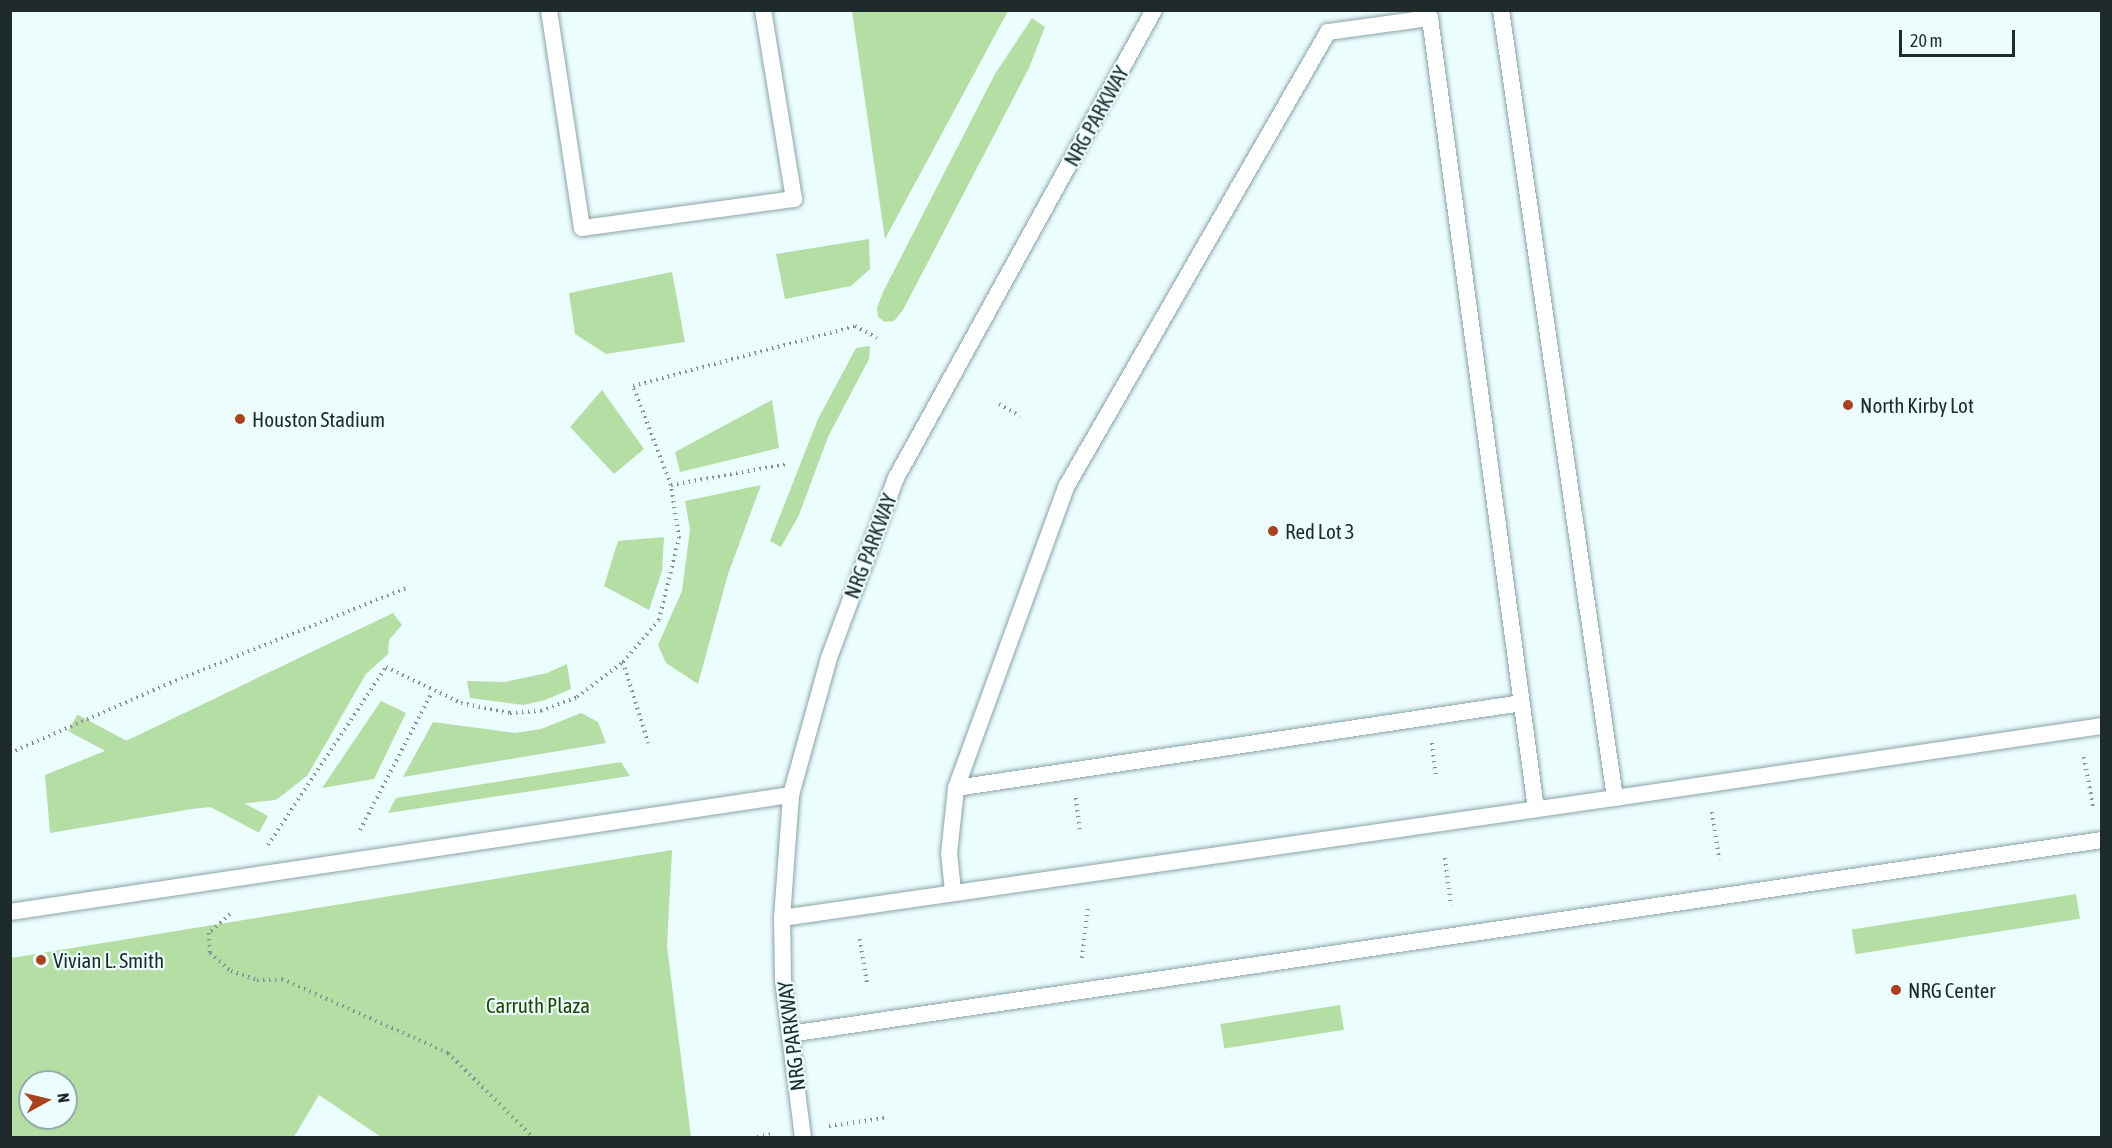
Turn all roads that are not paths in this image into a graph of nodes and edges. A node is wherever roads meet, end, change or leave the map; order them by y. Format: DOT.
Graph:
graph roads {
  1 [pos="549,10"];
  2 [pos="763,10"];
  3 [pos="1154,10"];
  4 [pos="1501,10"];
  5 [pos="1522,702"];
  6 [pos="2102,726"];
  7 [pos="956,788"];
  8 [pos="791,795"];
  9 [pos="1615,798"];
  10 [pos="1536,809"];
  11 [pos="2102,840"];
  12 [pos="953,891"];
  13 [pos="10,912"];
  14 [pos="782,918"];
  15 [pos="790,1034"];
  16 [pos="803,1137"];
  1 -- 2 [label="lane"];
  3 -- 8 [label="lane, NRG PARKWAY"];
  4 -- 9 [label="lane"];
  5 -- 7 [label="lane"];
  5 -- 7 [label="lane"];
  5 -- 10 [label="lane"];
  6 -- 9 [label="lane"];
  7 -- 12 [label="lane"];
  8 -- 13 [label="lane"];
  8 -- 14 [label="lane, NRG PARKWAY"];
  9 -- 10 [label="lane"];
  10 -- 12 [label="lane"];
  11 -- 15 [label="lane"];
  12 -- 14 [label="lane"];
  14 -- 15 [label="lane, NRG PARKWAY"];
  15 -- 16 [label="lane, NRG PARKWAY"];
}
